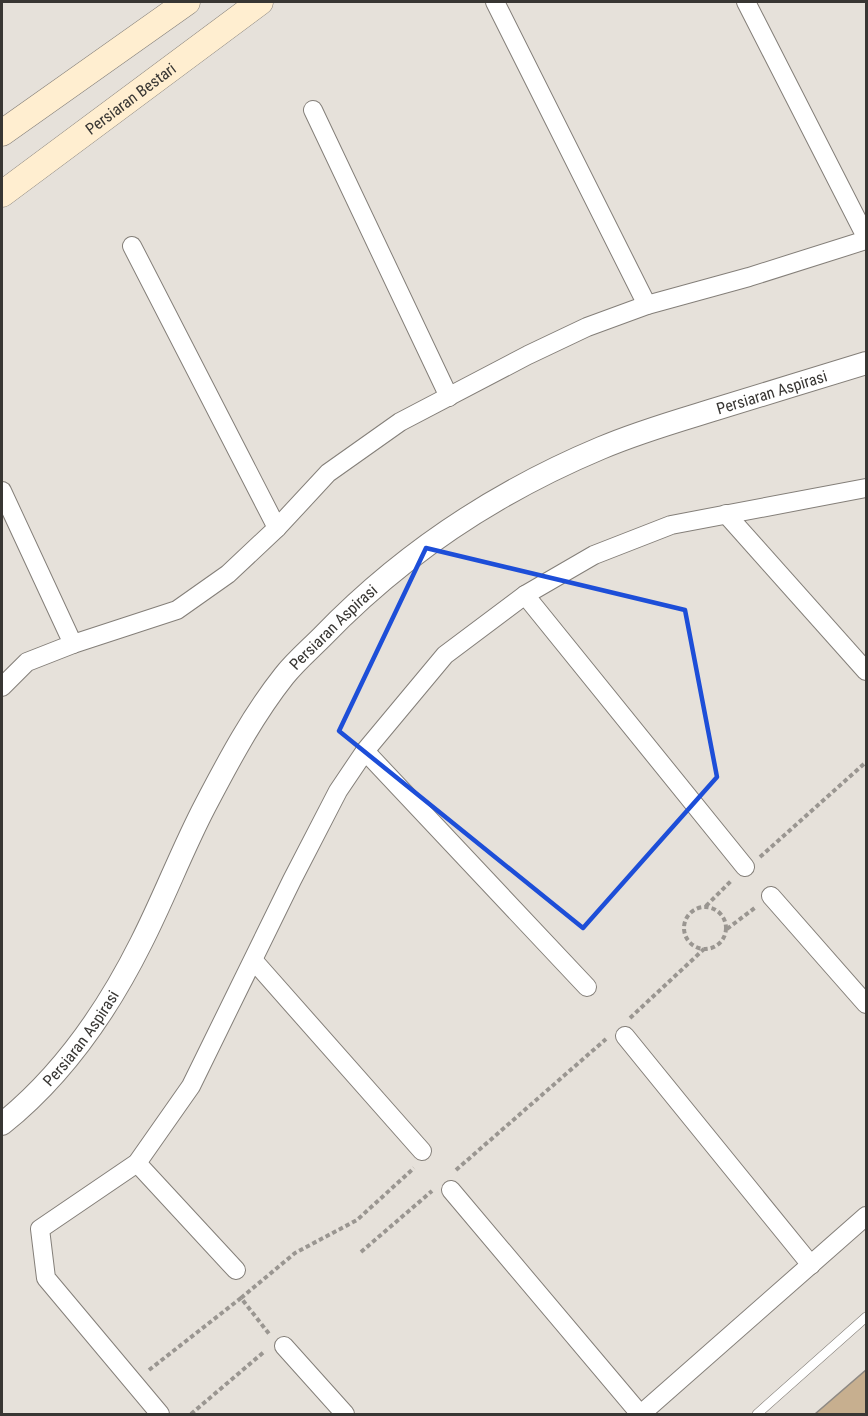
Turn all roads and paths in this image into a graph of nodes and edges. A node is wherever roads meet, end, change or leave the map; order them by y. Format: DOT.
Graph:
graph roads {
  1 [pos="187,2"];
  2 [pos="260,2"];
  3 [pos="495,2"];
  4 [pos="746,2"];
  5 [pos="313,110"];
  6 [pos="2,133"];
  7 [pos="2,194"];
  8 [pos="867,239"];
  9 [pos="132,246"];
  10 [pos="647,305"];
  11 [pos="867,363"];
  12 [pos="449,397"];
  13 [pos="867,488"];
  14 [pos="2,491"];
  15 [pos="726,514"];
  16 [pos="277,528"];
  17 [pos="525,595"];
  18 [pos="73,644"];
  19 [pos="867,671"];
  20 [pos="2,687"];
  21 [pos="365,751"];
  22 [pos="867,762"];
  23 [pos="745,867"];
  24 [pos="771,896"];
  25 [pos="706,906"];
  26 [pos="727,929"];
  27 [pos="704,950"];
  28 [pos="254,961"];
  29 [pos="587,987"];
  30 [pos="867,1004"];
  31 [pos="622,1029"];
  32 [pos="2,1124"];
  33 [pos="422,1158"];
  34 [pos="137,1162"];
  35 [pos="446,1184"];
  36 [pos="867,1216"];
  37 [pos="361,1252"];
  38 [pos="811,1265"];
  39 [pos="236,1270"];
  40 [pos="241,1298"];
  41 [pos="867,1317"];
  42 [pos="276,1346"];
  43 [pos="133,1382"];
  44 [pos="153,1412"];
  45 [pos="191,1414"];
  46 [pos="345,1414"];
  47 [pos="641,1414"];
  48 [pos="757,1414"];
  1 -- 6 [label="main road"];
  2 -- 7 [label="main road, Persiaran Bestari"];
  3 -- 10 [label="street"];
  4 -- 8 [label="street"];
  5 -- 12 [label="street"];
  8 -- 10 [label="street"];
  9 -- 16 [label="street"];
  10 -- 12 [label="street"];
  11 -- 32 [label="street, Persiaran Aspirasi"];
  12 -- 16 [label="street"];
  13 -- 15 [label="street"];
  14 -- 18 [label="street"];
  15 -- 17 [label="street"];
  15 -- 19 [label="street"];
  16 -- 18 [label="street"];
  17 -- 21 [label="street"];
  17 -- 23 [label="street"];
  18 -- 20 [label="street"];
  21 -- 28 [label="street"];
  21 -- 29 [label="street"];
  22 -- 23 [label="path"];
  23 -- 25 [label="path"];
  24 -- 26 [label="path"];
  24 -- 30 [label="street"];
  25 -- 26 [label="path"];
  25 -- 27 [label="path"];
  26 -- 27 [label="path"];
  27 -- 31 [label="path"];
  28 -- 33 [label="street"];
  28 -- 34 [label="street"];
  31 -- 35 [label="path"];
  31 -- 38 [label="street"];
  33 -- 40 [label="path"];
  34 -- 39 [label="street"];
  34 -- 43 [label="street"];
  35 -- 37 [label="path"];
  35 -- 47 [label="street"];
  36 -- 38 [label="street"];
  38 -- 47 [label="street"];
  40 -- 42 [label="path"];
  40 -- 43 [label="path"];
  41 -- 48 [label="lane"];
  42 -- 45 [label="path"];
  42 -- 46 [label="street"];
  43 -- 44 [label="street"];
}
